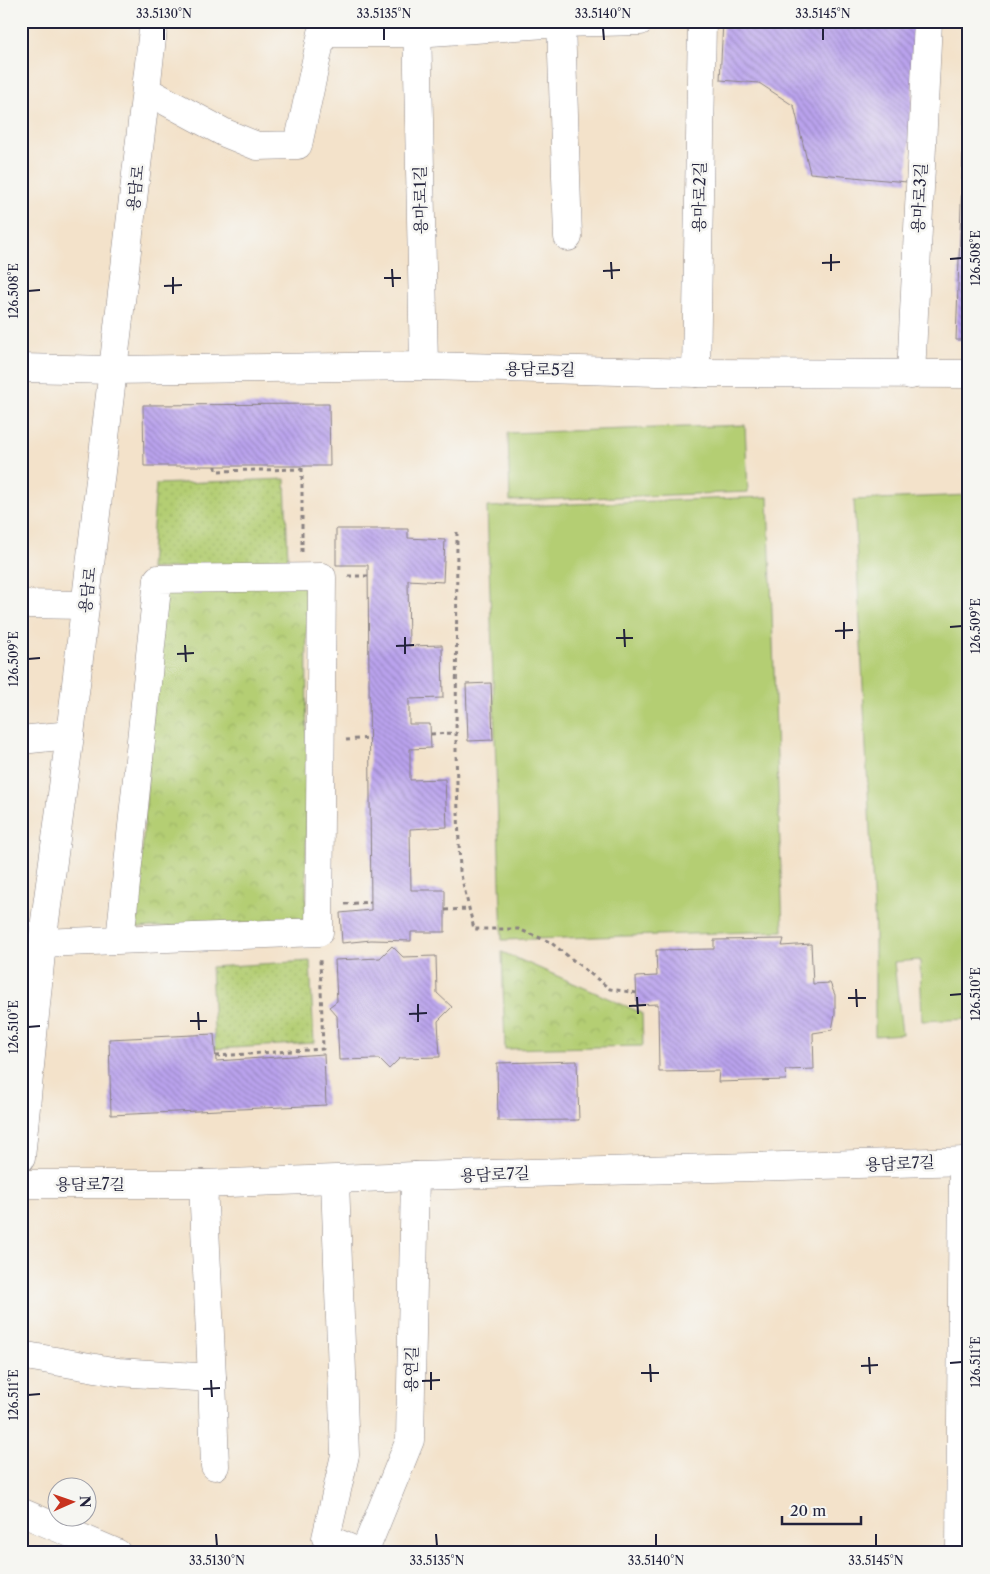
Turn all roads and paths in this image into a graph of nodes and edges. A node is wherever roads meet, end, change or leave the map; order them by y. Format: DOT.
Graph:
graph roads {
  1 [pos="154,21"];
  2 [pos="640,21"];
  3 [pos="702,21"];
  4 [pos="928,21"];
  5 [pos="561,23"];
  6 [pos="416,27"];
  7 [pos="147,91"];
  8 [pos="568,237"];
  9 [pos="424,366"];
  10 [pos="21,368"];
  11 [pos="112,370"];
  12 [pos="696,373"];
  13 [pos="969,374"];
  14 [pos="911,375"];
  15 [pos="216,466"];
  16 [pos="457,532"];
  17 [pos="302,578"];
  18 [pos="21,604"];
  19 [pos="85,605"];
  20 [pos="456,733"];
  21 [pos="431,734"];
  22 [pos="70,735"];
  23 [pos="21,740"];
  24 [pos="469,909"];
  25 [pos="445,910"];
  26 [pos="319,932"];
  27 [pos="120,940"];
  28 [pos="42,943"];
  29 [pos="637,993"];
  30 [pos="216,1056"];
  31 [pos="21,1158"];
  32 [pos="966,1161"];
  33 [pos="415,1176"];
  34 [pos="335,1181"];
  35 [pos="21,1184"];
  36 [pos="203,1184"];
  37 [pos="21,1355"];
  38 [pos="212,1378"];
  39 [pos="214,1466"];
  40 [pos="21,1512"];
  41 [pos="117,1553"];
  42 [pos="362,1553"];
  43 [pos="960,1553"];
  1 -- 7 [label="street, 용담로"];
  2 -- 5 [label="street"];
  3 -- 12 [label="street, 용마로2길"];
  4 -- 14 [label="street, 용마로3길"];
  5 -- 6 [label="street"];
  5 -- 8 [label="street"];
  6 -- 7 [label="street"];
  6 -- 9 [label="street, 용마로1길"];
  7 -- 11 [label="street, 용담로"];
  9 -- 11 [label="street, 용담로5길"];
  9 -- 12 [label="street, 용담로5길"];
  10 -- 11 [label="street, 용담로5길"];
  11 -- 19 [label="street, 용담로"];
  12 -- 14 [label="street, 용담로5길"];
  13 -- 14 [label="street, 용담로5길"];
  15 -- 17 [label="path"];
  16 -- 20 [label="path"];
  17 -- 26 [label="street"];
  17 -- 27 [label="street"];
  18 -- 19 [label="street"];
  19 -- 22 [label="street, 용담로"];
  20 -- 21 [label="path"];
  20 -- 24 [label="path"];
  22 -- 23 [label="street"];
  22 -- 28 [label="street, 용담로"];
  24 -- 25 [label="path"];
  24 -- 29 [label="path"];
  26 -- 27 [label="street"];
  26 -- 30 [label="path"];
  27 -- 28 [label="street"];
  28 -- 31 [label="street, 용담로"];
  32 -- 33 [label="street, 용담로7길"];
  32 -- 43 [label="street"];
  33 -- 34 [label="street, 용담로7길"];
  33 -- 42 [label="street, 용연길"];
  34 -- 36 [label="street, 용담로7길"];
  34 -- 42 [label="street"];
  35 -- 36 [label="street, 용담로7길"];
  36 -- 38 [label="street"];
  37 -- 38 [label="street"];
  38 -- 39 [label="street"];
  40 -- 41 [label="street"];
}
